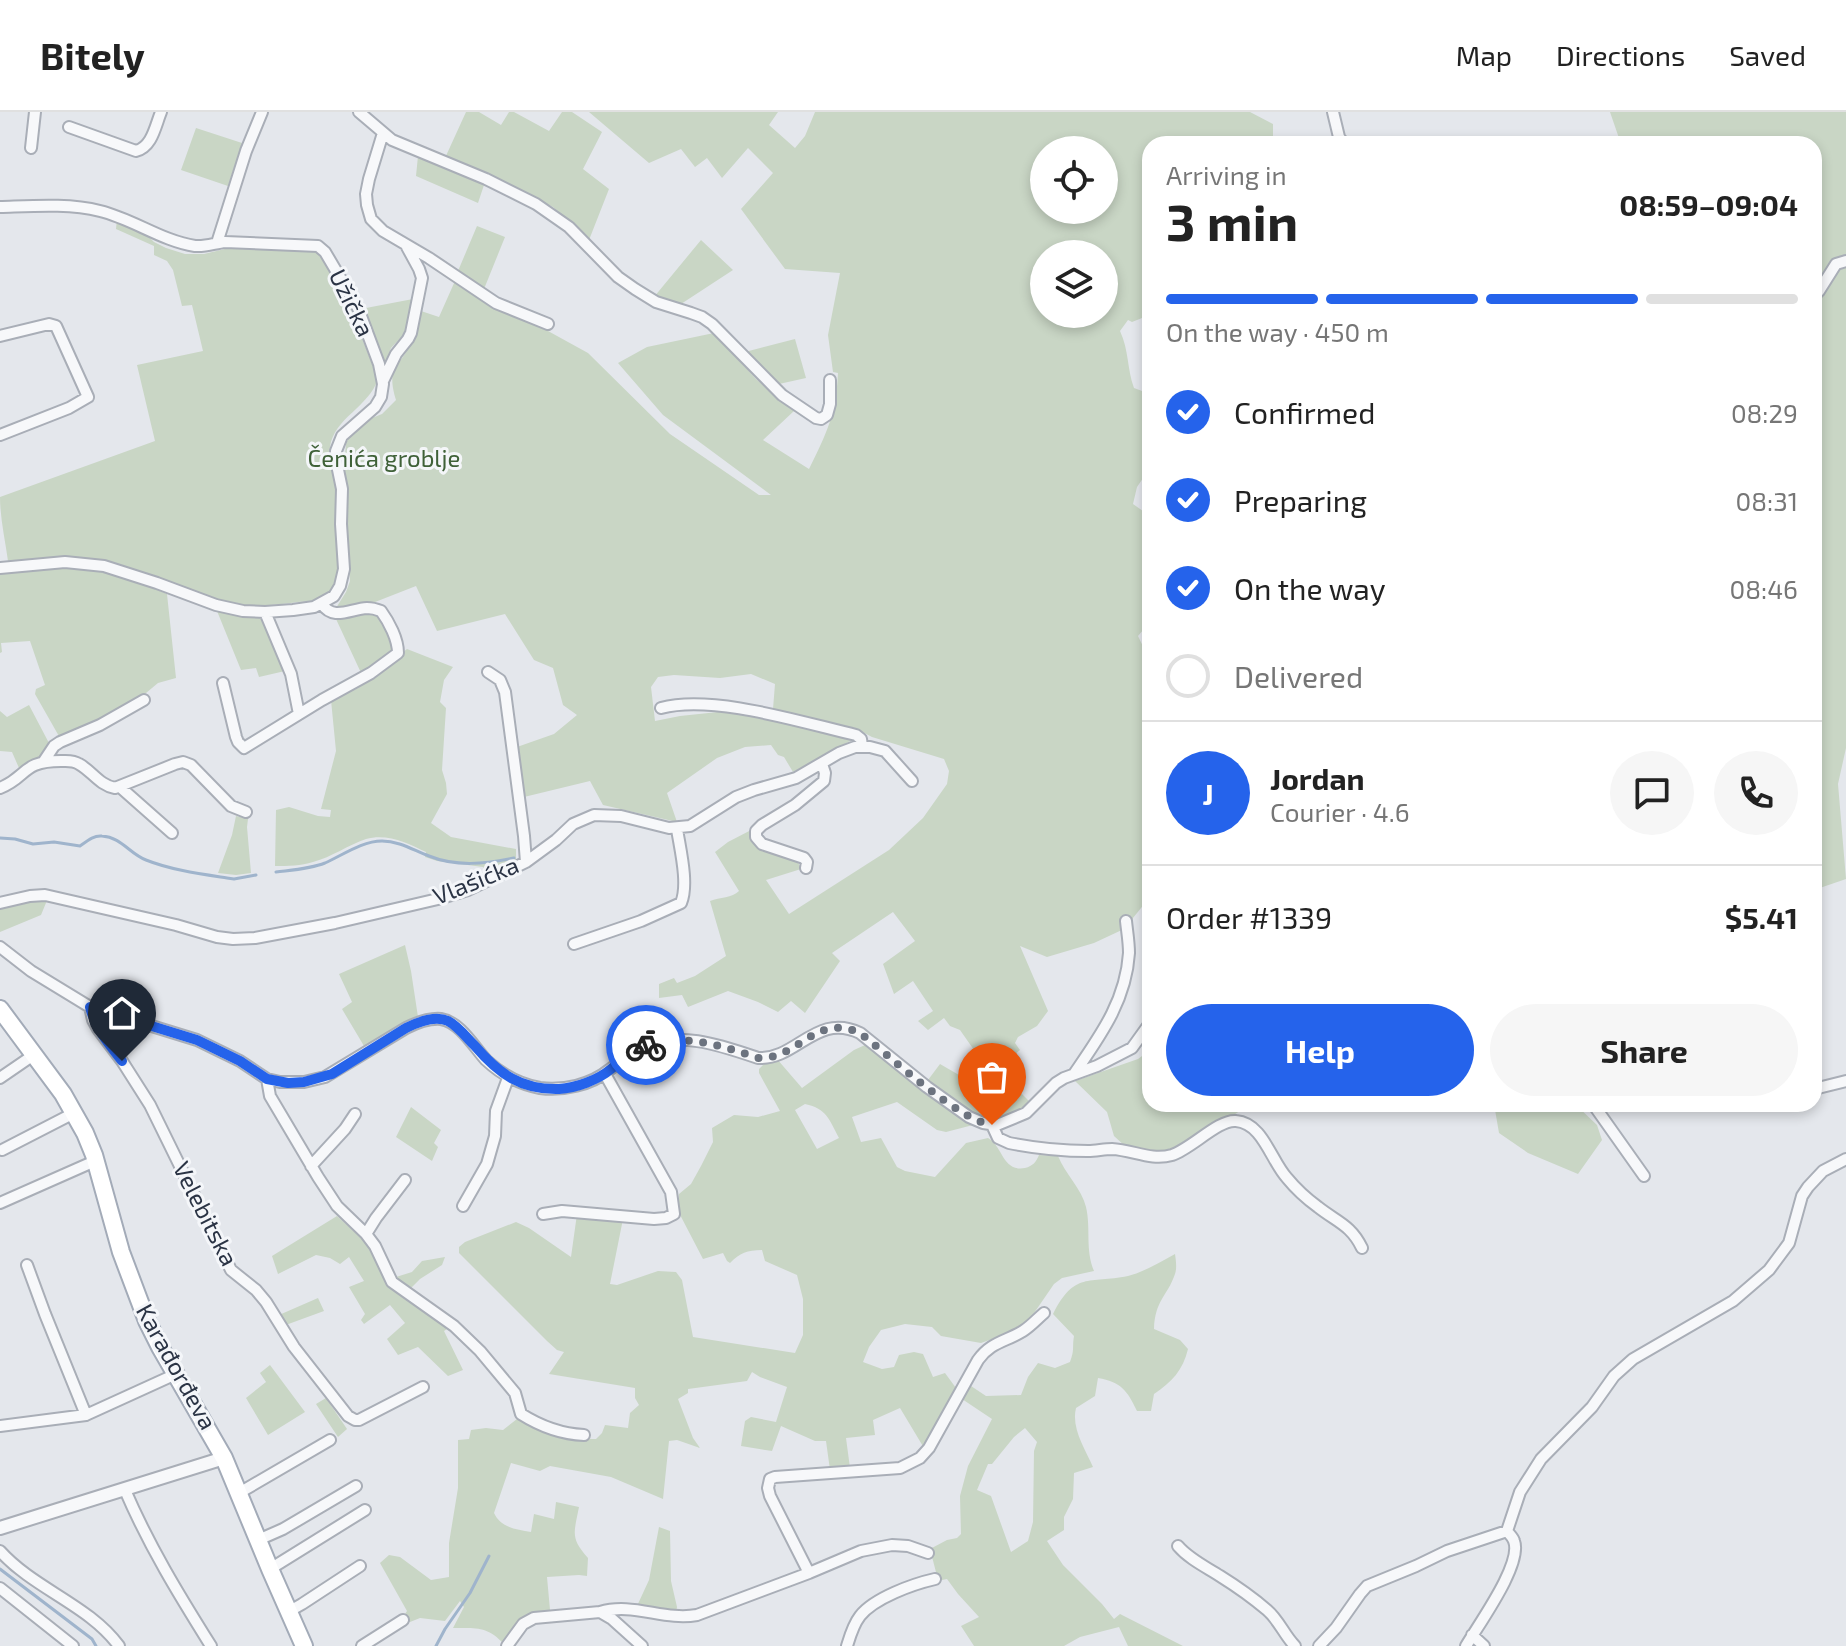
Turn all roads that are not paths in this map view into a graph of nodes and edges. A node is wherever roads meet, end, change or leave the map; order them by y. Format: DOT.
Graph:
graph roads {
  1 [pos="35,112"];
  2 [pos="161,112"];
  3 [pos="262,112"];
  4 [pos="359,112"];
  5 [pos="1333,112"];
  6 [pos="69,127"];
  7 [pos="383,133"];
  8 [pos="1339,136"];
  9 [pos="31,148"];
  10 [pos="0,207"];
  11 [pos="217,243"];
  12 [pos="406,245"];
  13 [pos="1846,261"];
  14 [pos="1822,286"];
  15 [pos="548,324"];
  16 [pos="0,336"];
  17 [pos="830,380"];
  18 [pos="383,381"];
  19 [pos="0,435"];
  20 [pos="0,568"];
  21 [pos="322,604"];
  22 [pos="265,612"];
  23 [pos="488,672"];
  24 [pos="223,683"];
  25 [pos="144,700"];
  26 [pos="661,708"];
  27 [pos="299,714"];
  28 [pos="862,746"];
  29 [pos="44,761"];
  30 [pos="822,764"];
  31 [pos="912,781"];
  32 [pos="120,787"];
  33 [pos="0,788"];
  34 [pos="246,812"];
  35 [pos="677,829"];
  36 [pos="172,833"];
  37 [pos="526,862"];
  38 [pos="806,868"];
  39 [pos="0,903"];
  40 [pos="1126,921"];
  41 [pos="574,944"];
  42 [pos="0,947"];
  43 [pos="90,1007"];
  44 [pos="0,1009"];
  45 [pos="1142,1034"];
  46 [pos="35,1054"];
  47 [pos="605,1074"];
  48 [pos="1073,1076"];
  49 [pos="0,1078"];
  50 [pos="508,1078"];
  51 [pos="267,1079"];
  52 [pos="1846,1081"];
  53 [pos="1822,1087"];
  54 [pos="1599,1112"];
  55 [pos="74,1113"];
  56 [pos="355,1114"];
  57 [pos="992,1125"];
  58 [pos="2,1150"];
  59 [pos="1846,1159"];
  60 [pos="95,1161"];
  61 [pos="311,1166"];
  62 [pos="1644,1176"];
  63 [pos="405,1180"];
  64 [pos="0,1203"];
  65 [pos="463,1206"];
  66 [pos="543,1214"];
  67 [pos="366,1234"];
  68 [pos="1362,1248"];
  69 [pos="27,1265"];
  70 [pos="1044,1313"];
  71 [pos="176,1374"];
  72 [pos="423,1387"];
  73 [pos="86,1415"];
  74 [pos="0,1426"];
  75 [pos="584,1435"];
  76 [pos="330,1440"];
  77 [pos="224,1458"];
  78 [pos="356,1486"];
  79 [pos="125,1490"];
  80 [pos="239,1493"];
  81 [pos="365,1510"];
  82 [pos="0,1528"];
  83 [pos="1507,1531"];
  84 [pos="258,1540"];
  85 [pos="1178,1546"];
  86 [pos="0,1551"];
  87 [pos="928,1553"];
  88 [pos="360,1566"];
  89 [pos="270,1569"];
  90 [pos="809,1573"];
  91 [pos="935,1579"];
  92 [pos="0,1588"];
  93 [pos="288,1612"];
  94 [pos="600,1612"];
  95 [pos="403,1620"];
  96 [pos="1472,1635"];
  97 [pos="73,1646"];
  98 [pos="119,1646"];
  99 [pos="211,1646"];
  100 [pos="304,1646"];
  101 [pos="362,1646"];
  102 [pos="507,1646"];
  103 [pos="642,1646"];
  104 [pos="847,1646"];
  105 [pos="1295,1646"];
  106 [pos="1319,1646"];
  107 [pos="1466,1646"];
  108 [pos="1484,1646"];
  1 -- 9 [label="street"];
  2 -- 6 [label="street"];
  3 -- 11 [label="street"];
  4 -- 7 [label="street"];
  5 -- 8 [label="street"];
  7 -- 12 [label="street"];
  7 -- 17 [label="street"];
  10 -- 11 [label="street, Užička"];
  11 -- 18 [label="street, Užička"];
  12 -- 15 [label="street"];
  12 -- 18 [label="street"];
  13 -- 14 [label="street"];
  16 -- 19 [label="street"];
  18 -- 21 [label="street"];
  20 -- 22 [label="street"];
  21 -- 22 [label="street"];
  21 -- 27 [label="street"];
  22 -- 27 [label="street"];
  23 -- 37 [label="street"];
  24 -- 27 [label="street"];
  25 -- 29 [label="street"];
  26 -- 28 [label="street"];
  28 -- 30 [label="street"];
  28 -- 31 [label="street"];
  29 -- 32 [label="street"];
  29 -- 33 [label="street"];
  30 -- 35 [label="street"];
  30 -- 38 [label="street"];
  32 -- 34 [label="street"];
  32 -- 36 [label="street"];
  35 -- 37 [label="street, Vlašićka"];
  35 -- 41 [label="street"];
  37 -- 39 [label="street, Vlašićka"];
  40 -- 48 [label="street"];
  42 -- 43 [label="street"];
  43 -- 51 [label="street"];
  43 -- 72 [label="street, Velebitska"];
  44 -- 46 [label="main road, Karađorđeva"];
  45 -- 48 [label="street"];
  46 -- 49 [label="street"];
  46 -- 55 [label="main road, Karađorđeva"];
  47 -- 50 [label="street"];
  47 -- 57 [label="street"];
  47 -- 66 [label="street"];
  48 -- 57 [label="street"];
  50 -- 51 [label="street"];
  50 -- 65 [label="street"];
  51 -- 61 [label="street"];
  52 -- 53 [label="street"];
  54 -- 62 [label="street"];
  55 -- 58 [label="street"];
  55 -- 60 [label="main road, Karađorđeva"];
  56 -- 61 [label="street"];
  57 -- 68 [label="street"];
  59 -- 83 [label="street"];
  60 -- 64 [label="street"];
  60 -- 71 [label="main road, Karađorđeva"];
  61 -- 67 [label="street"];
  63 -- 67 [label="street"];
  67 -- 75 [label="street"];
  69 -- 73 [label="street"];
  70 -- 90 [label="street"];
  71 -- 73 [label="street"];
  71 -- 77 [label="main road, Karađorđeva"];
  73 -- 74 [label="street"];
  76 -- 80 [label="street"];
  77 -- 79 [label="street"];
  77 -- 80 [label="main road, Karađorđeva"];
  78 -- 84 [label="street"];
  79 -- 82 [label="street"];
  79 -- 99 [label="street"];
  80 -- 84 [label="main road, Karađorđeva"];
  81 -- 89 [label="street"];
  83 -- 96 [label="street"];
  83 -- 106 [label="street"];
  84 -- 89 [label="main road, Karađorđeva"];
  85 -- 105 [label="street"];
  86 -- 98 [label="street"];
  87 -- 90 [label="street"];
  88 -- 93 [label="street"];
  89 -- 93 [label="main road, Karađorđeva"];
  90 -- 94 [label="street"];
  91 -- 104 [label="street"];
  92 -- 97 [label="street"];
  93 -- 100 [label="main road, Karađorđeva"];
  94 -- 102 [label="street"];
  94 -- 103 [label="street"];
  95 -- 101 [label="street"];
  96 -- 107 [label="street"];
  96 -- 108 [label="street"];
}
